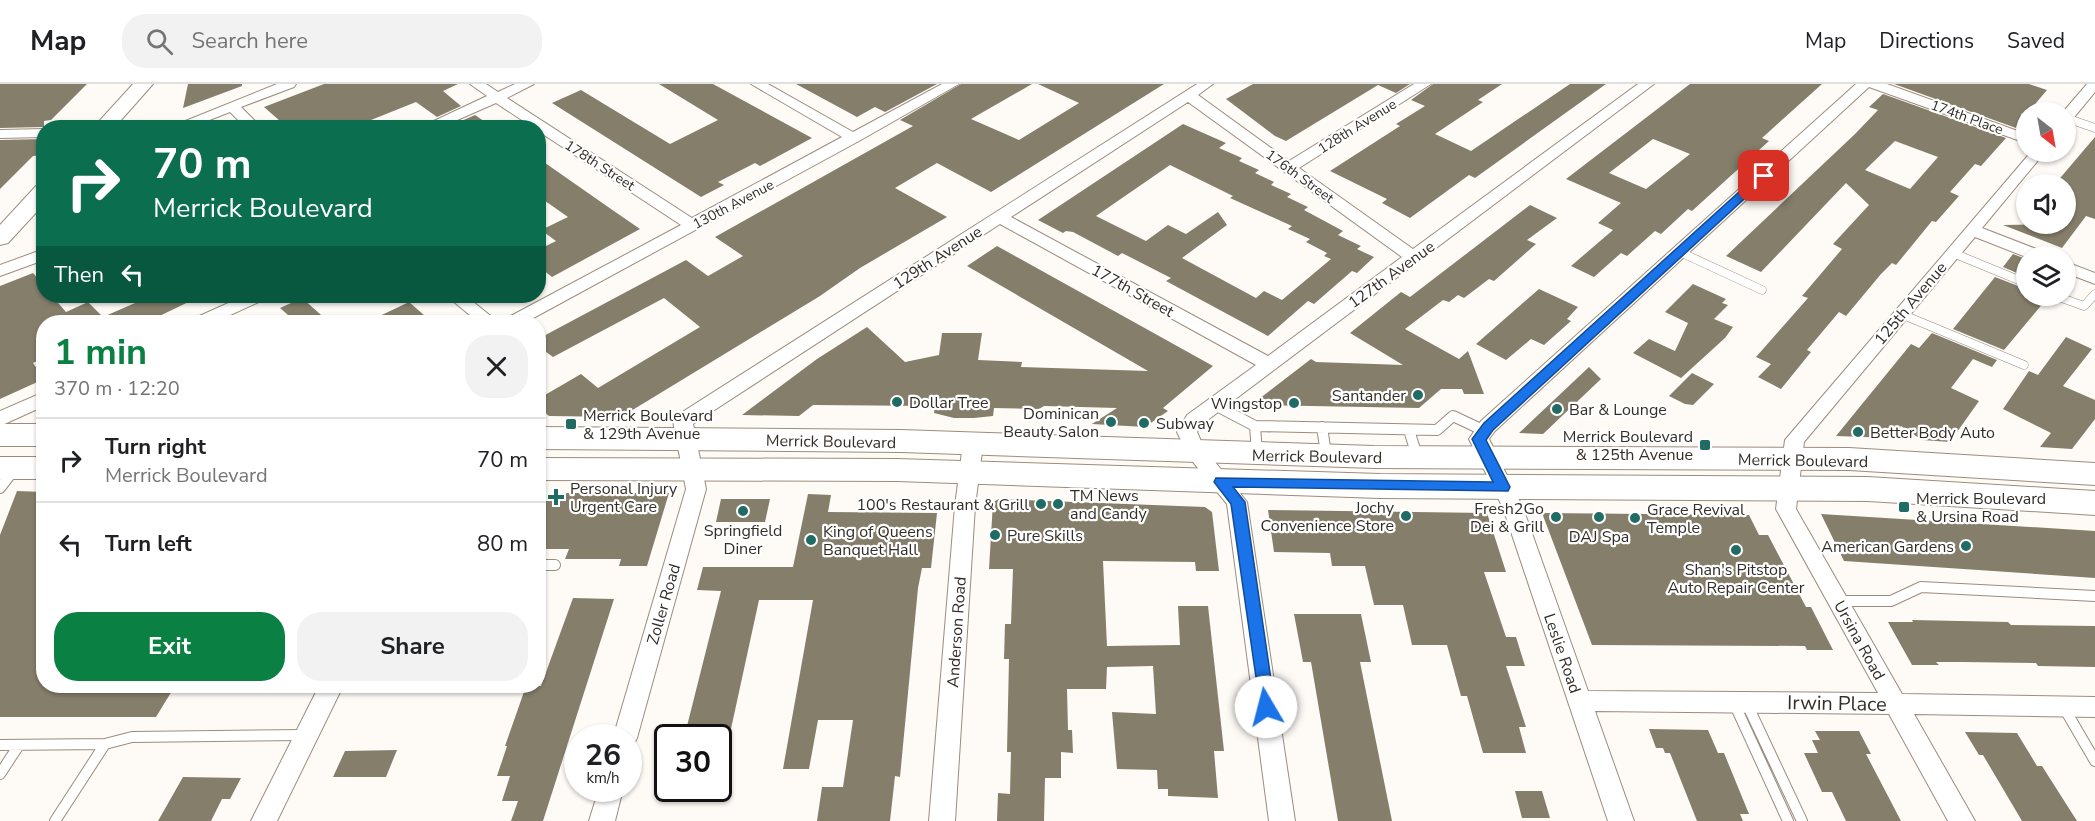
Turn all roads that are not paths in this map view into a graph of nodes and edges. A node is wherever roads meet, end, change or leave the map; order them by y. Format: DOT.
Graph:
graph roads {
  1 [pos="143,84"];
  2 [pos="290,84"];
  3 [pos="477,84"];
  4 [pos="527,84"];
  5 [pos="758,84"];
  6 [pos="952,84"];
  7 [pos="1206,84"];
  8 [pos="1424,84"];
  9 [pos="1647,84"];
  10 [pos="1864,84"];
  11 [pos="1874,84"];
  12 [pos="2094,84"];
  13 [pos="1188,95"];
  14 [pos="497,97"];
  15 [pos="232,106"];
  16 [pos="2076,106"];
  17 [pos="110,120"];
  18 [pos="196,120"];
  19 [pos="247,120"];
  20 [pos="444,120"];
  21 [pos="532,120"];
  22 [pos="2076,121"];
  23 [pos="2095,128"];
  24 [pos="546,129"];
  25 [pos="36,133"];
  26 [pos="0,134"];
  27 [pos="2016,135"];
  28 [pos="854,138"];
  29 [pos="2030,162"];
  30 [pos="1289,167"];
  31 [pos="36,200"];
  32 [pos="999,217"];
  33 [pos="692,225"];
  34 [pos="1972,230"];
  35 [pos="0,238"];
  36 [pos="2016,247"];
  37 [pos="1680,252"];
  38 [pos="1953,253"];
  39 [pos="36,257"];
  40 [pos="1413,257"];
  41 [pos="0,271"];
  42 [pos="2076,271"];
  43 [pos="2016,279"];
  44 [pos="2095,279"];
  45 [pos="1762,290"];
  46 [pos="2095,294"];
  47 [pos="242,303"];
  48 [pos="465,303"];
  49 [pos="2076,303"];
  50 [pos="1901,314"];
  51 [pos="216,315"];
  52 [pos="480,315"];
  53 [pos="526,315"];
  54 [pos="1268,364"];
  55 [pos="2025,365"];
  56 [pos="36,402"];
  57 [pos="1215,405"];
  58 [pos="0,419"];
  59 [pos="1322,427"];
  60 [pos="0,435"];
  61 [pos="36,435"];
  62 [pos="546,438"];
  63 [pos="687,439"];
  64 [pos="1256,440"];
  65 [pos="1413,444"];
  66 [pos="1487,445"];
  67 [pos="1196,452"];
  68 [pos="1326,456"];
  69 [pos="971,458"];
  70 [pos="546,469"];
  71 [pos="692,469"];
  72 [pos="1791,474"];
  73 [pos="2095,474"];
  74 [pos="1221,482"];
  75 [pos="1503,487"];
  76 [pos="2095,502"];
  77 [pos="546,565"];
  78 [pos="555,565"];
  79 [pos="2095,596"];
  80 [pos="1838,601"];
  81 [pos="328,693"];
  82 [pos="1580,701"];
  83 [pos="1740,701"];
  84 [pos="1896,703"];
  85 [pos="2063,706"];
  86 [pos="2095,707"];
  87 [pos="629,724"];
  88 [pos="307,735"];
  89 [pos="105,744"];
  90 [pos="0,745"];
  91 [pos="19,745"];
  92 [pos="2095,761"];
  93 [pos="0,774"];
  94 [pos="607,802"];
  95 [pos="55,821"];
  96 [pos="264,821"];
  97 [pos="602,821"];
  98 [pos="942,821"];
  99 [pos="1282,821"];
  100 [pos="1621,821"];
  101 [pos="1788,821"];
  102 [pos="1802,821"];
  103 [pos="1962,821"];
  1 -- 17 [label="main road"];
  2 -- 15 [label="street"];
  3 -- 14 [label="street, 178th Street"];
  4 -- 14 [label="street"];
  5 -- 28 [label="street"];
  6 -- 28 [label="street, 130th Avenue"];
  7 -- 13 [label="street, 129th Avenue"];
  8 -- 30 [label="street, 128th Avenue"];
  9 -- 40 [label="street, 127th Avenue"];
  10 -- 37 [label="street"];
  11 -- 27 [label="street, 174th Place"];
  12 -- 16 [label="street"];
  13 -- 30 [label="street, 176th Street"];
  13 -- 32 [label="street, 129th Avenue"];
  14 -- 20 [label="street"];
  14 -- 21 [label="street, 178th Street"];
  15 -- 18 [label="street"];
  15 -- 19 [label="street"];
  22 -- 23 [label="lane"];
  24 -- 33 [label="street, 178th Street"];
  25 -- 26 [label="street"];
  28 -- 33 [label="street, 130th Avenue"];
  29 -- 34 [label="street, 125th Avenue"];
  30 -- 40 [label="street, 176th Street"];
  31 -- 35 [label="main road"];
  32 -- 54 [label="street, 177th Street"];
  32 -- 63 [label="street, 129th Avenue"];
  33 -- 53 [label="street, 130th Avenue"];
  34 -- 36 [label="street"];
  34 -- 38 [label="street, 125th Avenue"];
  37 -- 45 [label="lane"];
  37 -- 66 [label="street"];
  38 -- 43 [label="lane"];
  38 -- 50 [label="street, 125th Avenue"];
  39 -- 41 [label="street"];
  40 -- 54 [label="street, 127th Avenue"];
  42 -- 44 [label="street"];
  46 -- 49 [label="lane"];
  47 -- 51 [label="street"];
  48 -- 52 [label="street"];
  50 -- 55 [label="lane"];
  50 -- 72 [label="street, 125th Avenue"];
  54 -- 57 [label="street, 127th Avenue"];
  56 -- 58 [label="street"];
  57 -- 64 [label="lane"];
  57 -- 67 [label="street, 127th Avenue"];
  59 -- 64 [label="lane"];
  59 -- 65 [label="lane"];
  59 -- 68 [label="lane"];
  60 -- 61 [label="main road"];
  62 -- 63 [label="main road, Merrick Boulevard"];
  63 -- 69 [label="main road, Merrick Boulevard"];
  63 -- 71 [label="street, Zoller Road"];
  64 -- 67 [label="main road, Merrick Boulevard"];
  64 -- 68 [label="main road, Merrick Boulevard"];
  65 -- 66 [label="main road, Merrick Boulevard"];
  65 -- 66 [label="lane"];
  65 -- 68 [label="main road, Merrick Boulevard"];
  66 -- 72 [label="main road, Merrick Boulevard"];
  66 -- 75 [label="street, Leslie Road"];
  67 -- 69 [label="main road, Merrick Boulevard"];
  67 -- 74 [label="street, 127th Avenue"];
  69 -- 71 [label="main road, Merrick Boulevard"];
  69 -- 74 [label="main road, Merrick Boulevard"];
  69 -- 98 [label="street, Anderson Road"];
  70 -- 71 [label="main road, Merrick Boulevard"];
  71 -- 87 [label="street, Zoller Road"];
  72 -- 73 [label="main road, Merrick Boulevard"];
  72 -- 75 [label="main road, Merrick Boulevard"];
  72 -- 76 [label="main road, Merrick Boulevard"];
  72 -- 80 [label="street, Ursina Road"];
  74 -- 75 [label="main road, Merrick Boulevard"];
  74 -- 99 [label="street, 127th Avenue"];
  75 -- 82 [label="street, Leslie Road"];
  77 -- 78 [label="lane"];
  79 -- 80 [label="lane"];
  80 -- 84 [label="street, Ursina Road"];
  81 -- 88 [label="street"];
  82 -- 83 [label="street, Irwin Place"];
  82 -- 100 [label="street, Leslie Road"];
  83 -- 84 [label="street, Irwin Place"];
  83 -- 101 [label="lane"];
  83 -- 102 [label="lane"];
  84 -- 85 [label="street, Irwin Place"];
  84 -- 103 [label="street, Ursina Road"];
  85 -- 86 [label="street, Irwin Place"];
  85 -- 92 [label="lane"];
  88 -- 89 [label="lane"];
  88 -- 96 [label="street"];
  89 -- 91 [label="lane"];
  89 -- 95 [label="lane"];
  90 -- 91 [label="lane"];
  91 -- 93 [label="lane"];
  94 -- 97 [label="street"];
}
